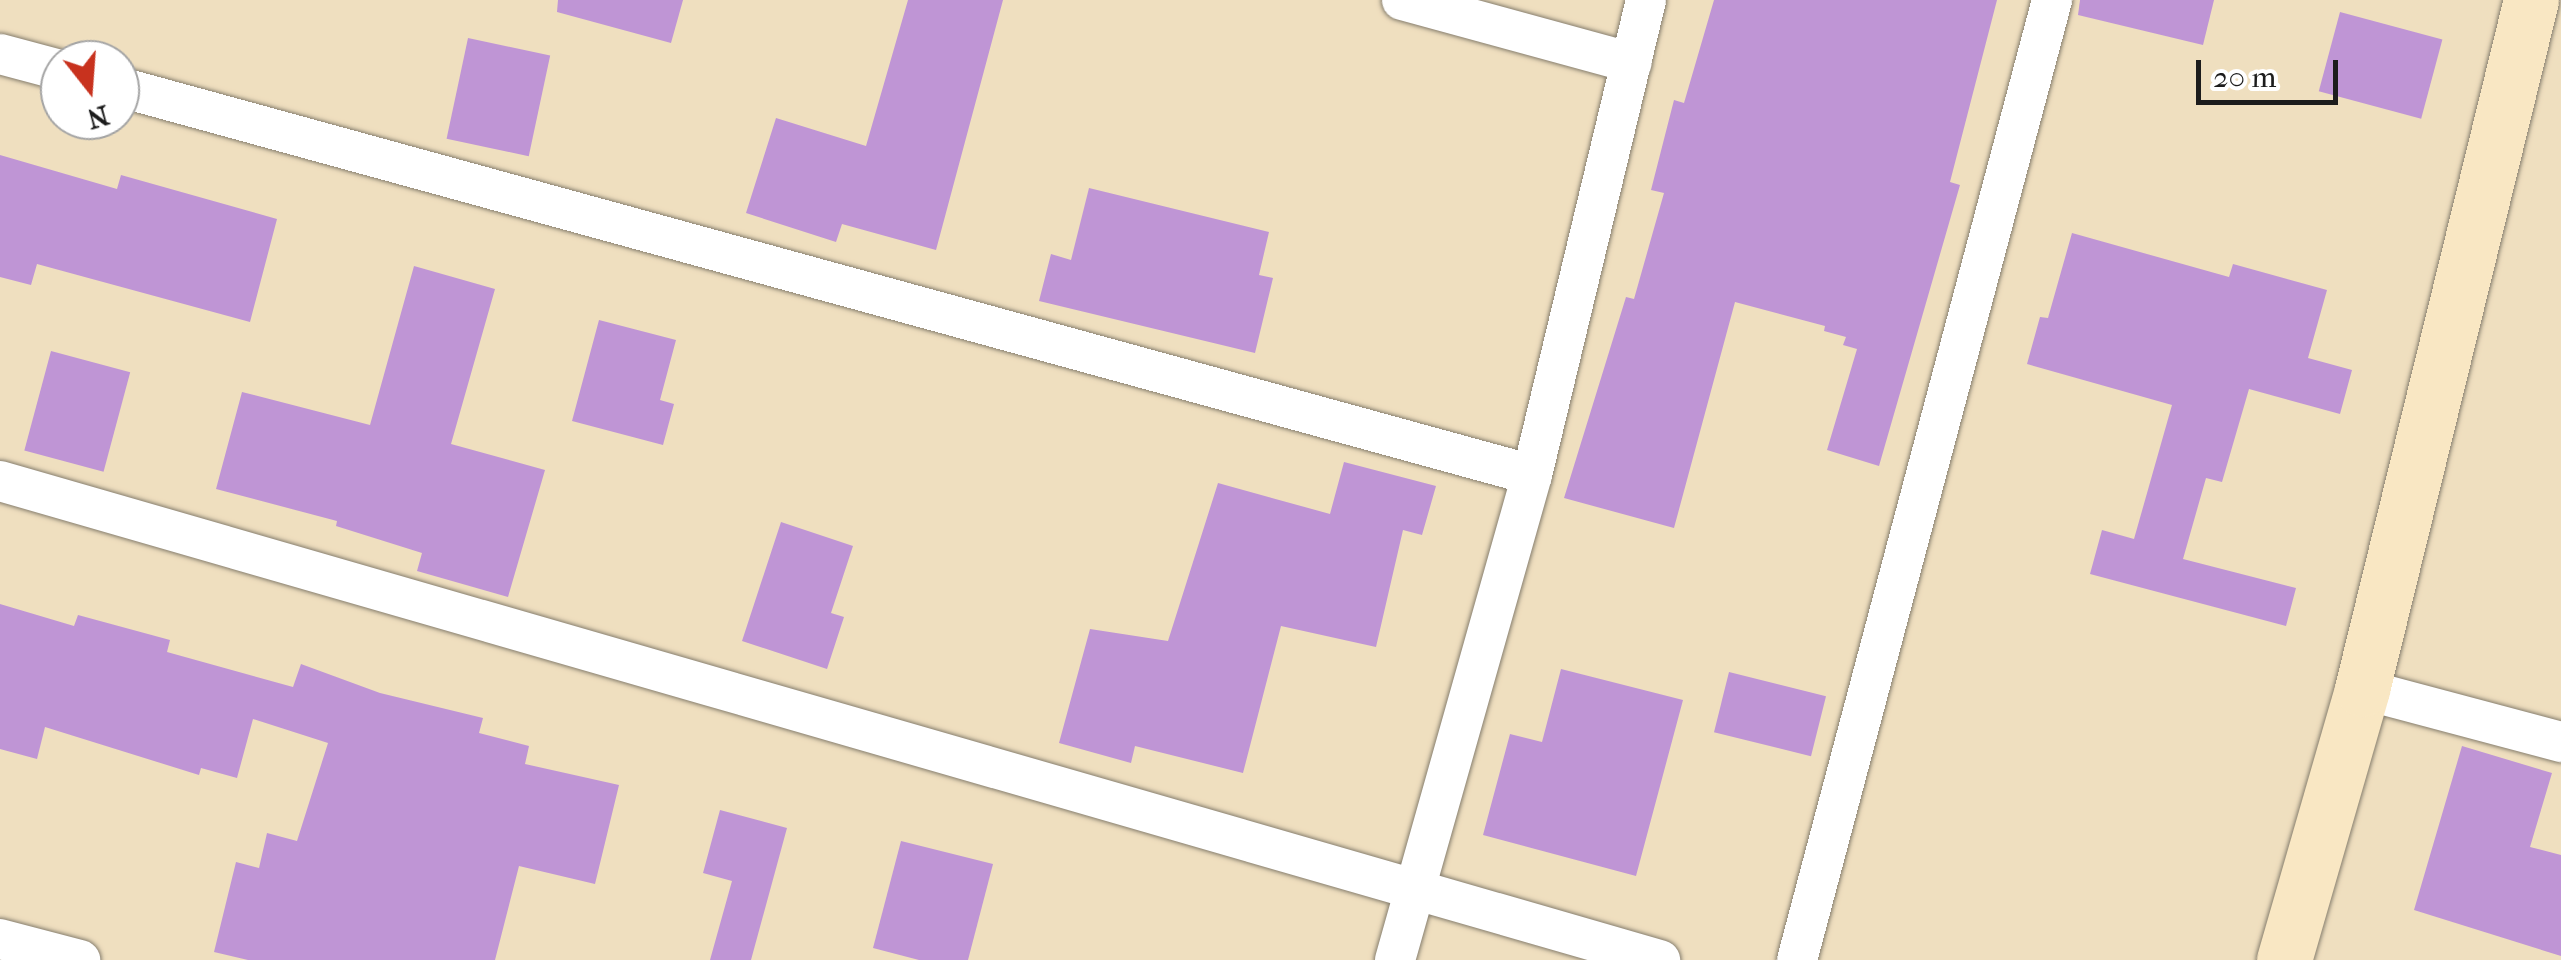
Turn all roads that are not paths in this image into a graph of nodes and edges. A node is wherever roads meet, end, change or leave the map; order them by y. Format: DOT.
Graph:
graph roads {
  1 [pos="1402,0"];
  2 [pos="1646,0"];
  3 [pos="2052,0"];
  4 [pos="2531,0"];
  5 [pos="0,54"];
  6 [pos="1632,63"];
  7 [pos="40,65"];
  8 [pos="140,92"];
  9 [pos="1532,474"];
  10 [pos="0,481"];
  11 [pos="2362,689"];
  12 [pos="2561,742"];
  13 [pos="1413,885"];
  14 [pos="0,939"];
  15 [pos="80,960"];
  16 [pos="1396,960"];
  17 [pos="1660,960"];
  18 [pos="1797,960"];
  19 [pos="2284,960"];
  1 -- 6 [label="street"];
  2 -- 6 [label="street"];
  3 -- 18 [label="street"];
  4 -- 11 [label="street"];
  5 -- 7 [label="street"];
  6 -- 9 [label="street"];
  8 -- 9 [label="street"];
  9 -- 13 [label="street"];
  10 -- 13 [label="street"];
  11 -- 12 [label="street"];
  11 -- 19 [label="street"];
  13 -- 16 [label="street"];
  13 -- 17 [label="street"];
  14 -- 15 [label="street"];
}
